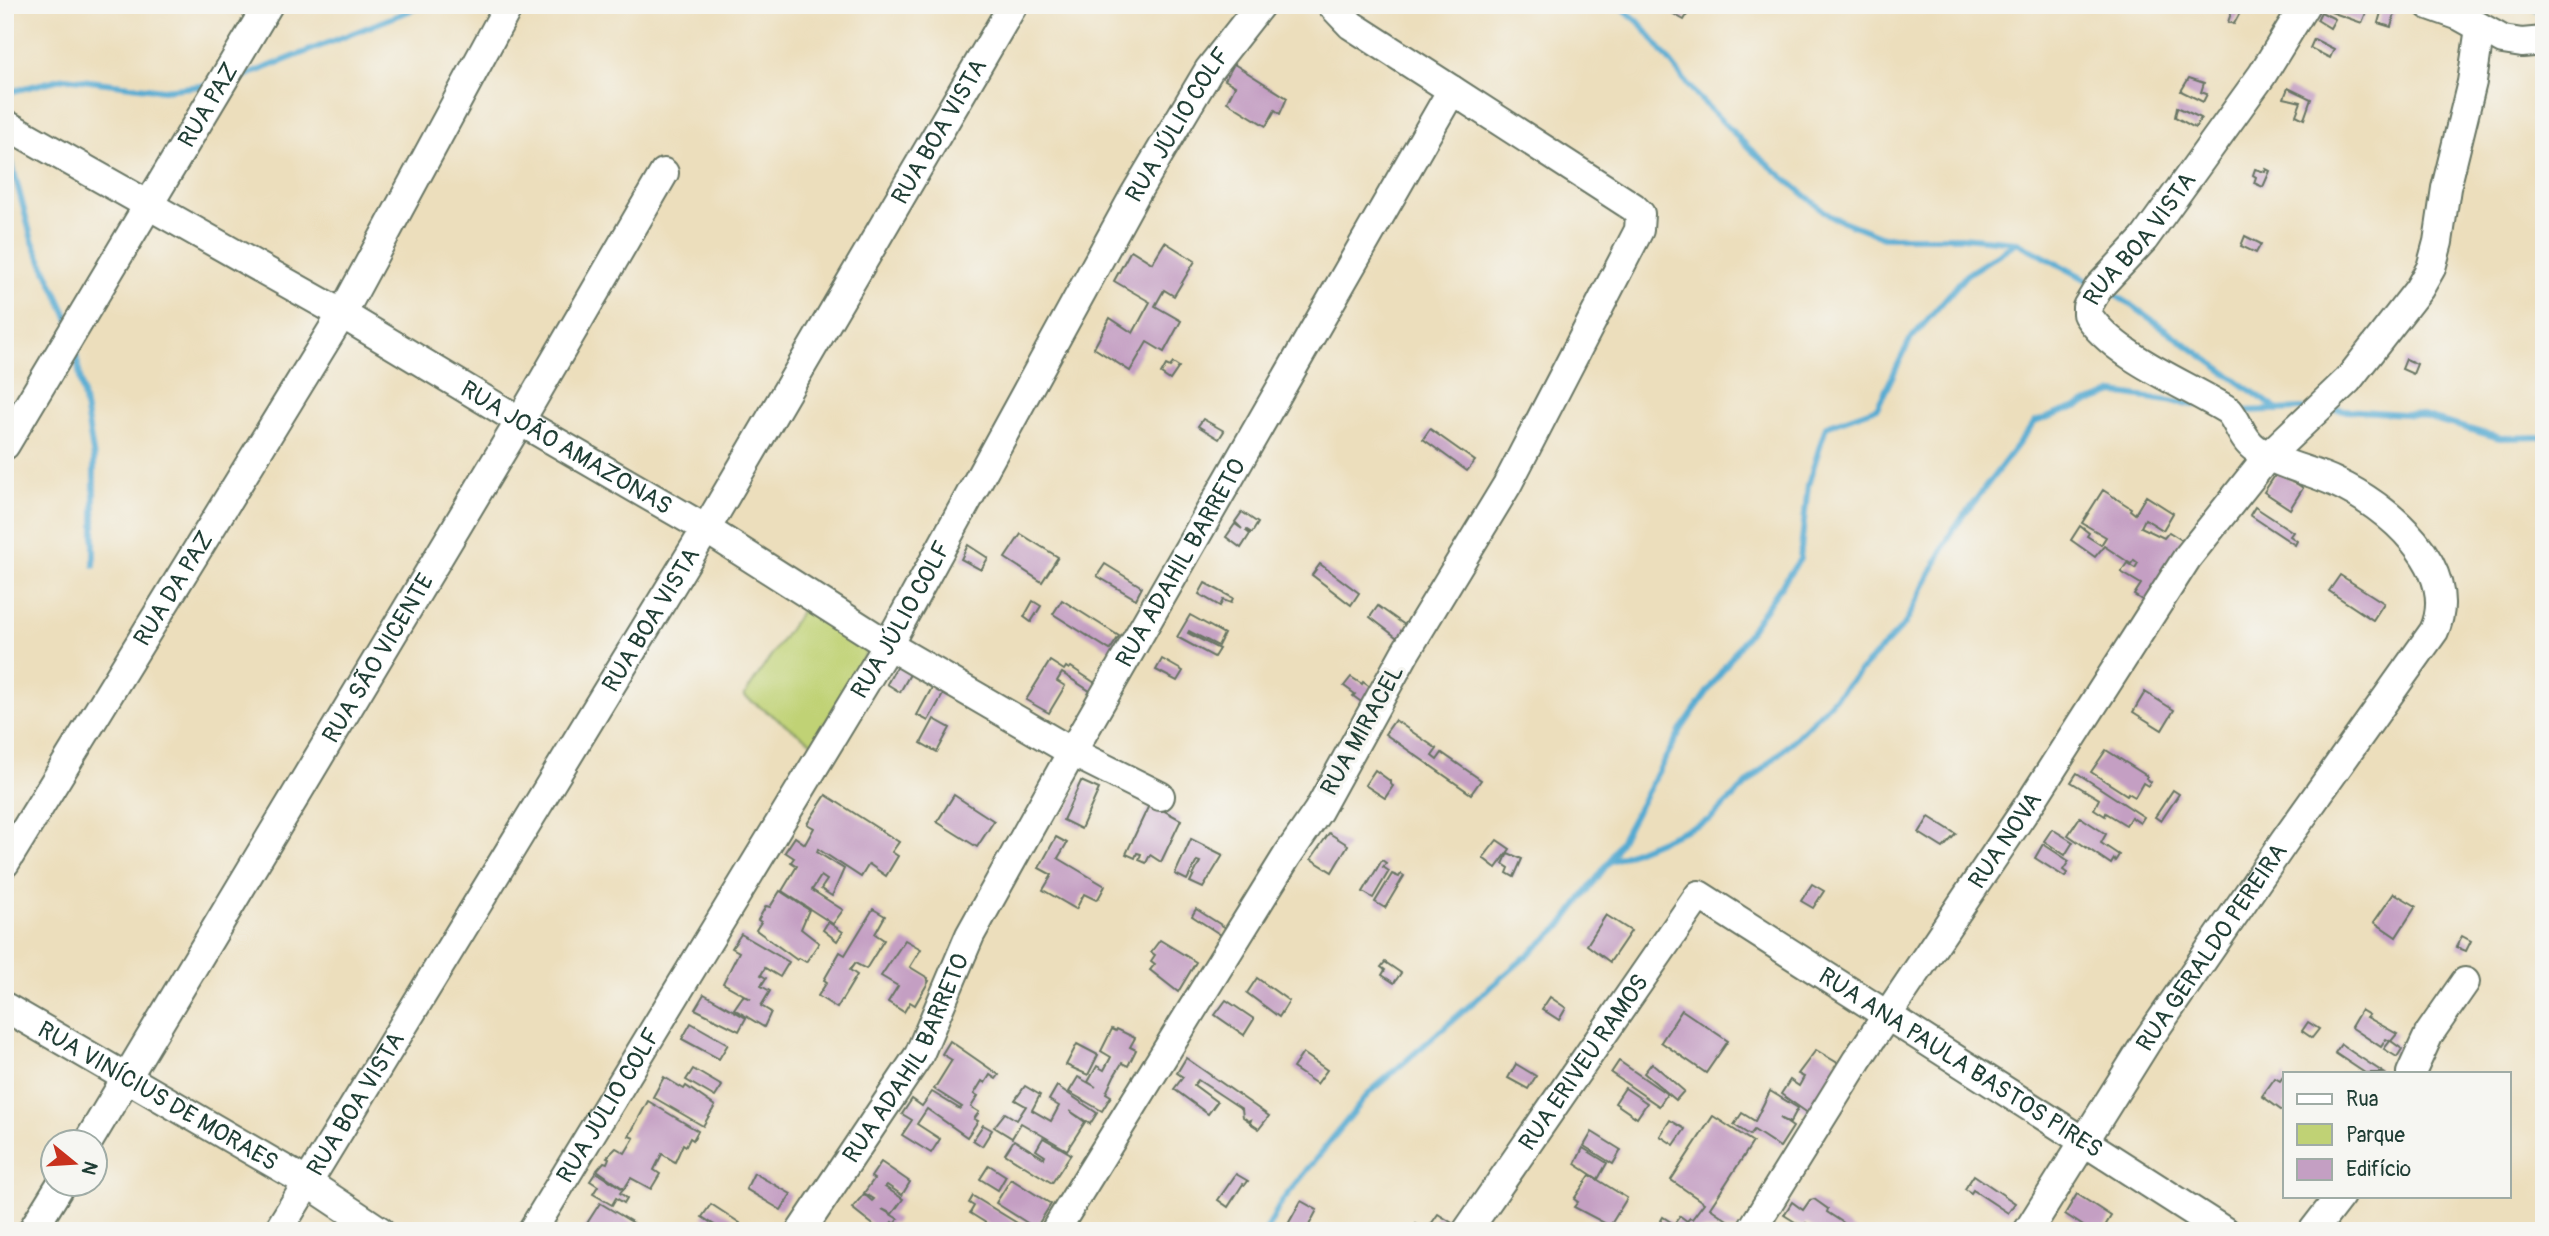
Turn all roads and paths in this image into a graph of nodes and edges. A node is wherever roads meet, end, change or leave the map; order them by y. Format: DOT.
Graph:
graph roads {
  1 [pos="268,5"];
  2 [pos="509,5"];
  3 [pos="1013,5"];
  4 [pos="1260,5"];
  5 [pos="1332,5"];
  6 [pos="2305,5"];
  7 [pos="2429,5"];
  8 [pos="2480,28"];
  9 [pos="2544,41"];
  10 [pos="1452,90"];
  11 [pos="5,124"];
  12 [pos="664,173"];
  13 [pos="148,206"];
  14 [pos="342,313"];
  15 [pos="520,421"];
  16 [pos="5,445"];
  17 [pos="2267,456"];
  18 [pos="706,528"];
  19 [pos="888,645"];
  20 [pos="1072,752"];
  21 [pos="1160,796"];
  22 [pos="5,863"];
  23 [pos="1699,895"];
  24 [pos="2465,982"];
  25 [pos="5,1007"];
  26 [pos="1886,1015"];
  27 [pos="2411,1072"];
  28 [pos="128,1077"];
  29 [pos="97,1128"];
  30 [pos="2085,1142"];
  31 [pos="308,1183"];
  32 [pos="52,1198"];
  33 [pos="2338,1198"];
  34 [pos="32,1231"];
  35 [pos="278,1231"];
  36 [pos="380,1231"];
  37 [pos="532,1231"];
  38 [pos="801,1231"];
  39 [pos="1055,1231"];
  40 [pos="1467,1231"];
  41 [pos="1751,1231"];
  42 [pos="2028,1231"];
  43 [pos="2224,1231"];
  44 [pos="2313,1231"];
  1 -- 13 [label="street, RUA PAZ"];
  2 -- 14 [label="street"];
  3 -- 18 [label="street, RUA BOA VISTA"];
  4 -- 19 [label="street, RUA JÚLIO COLF"];
  5 -- 10 [label="street"];
  6 -- 17 [label="street, RUA BOA VISTA"];
  7 -- 8 [label="street"];
  8 -- 9 [label="street"];
  8 -- 17 [label="street, RUA NOVA"];
  10 -- 20 [label="street, RUA ADAHIL BARRETO"];
  10 -- 39 [label="street, RUA MIRACEL"];
  11 -- 13 [label="street, RUA JOÃO AMAZONAS"];
  12 -- 15 [label="street, RUA SÃO VICENTE"];
  13 -- 14 [label="street, RUA JOÃO AMAZONAS"];
  13 -- 16 [label="street, RUA PAZ"];
  14 -- 15 [label="street, RUA JOÃO AMAZONAS"];
  14 -- 22 [label="street, RUA DA PAZ"];
  15 -- 18 [label="street, RUA JOÃO AMAZONAS"];
  15 -- 28 [label="street, RUA SÃO VICENTE"];
  17 -- 26 [label="street, RUA NOVA"];
  17 -- 30 [label="street, RUA GERALDO PEREIRA"];
  18 -- 19 [label="street, RUA JOÃO AMAZONAS"];
  18 -- 31 [label="street, RUA BOA VISTA"];
  19 -- 20 [label="street, RUA JOÃO AMAZONAS"];
  19 -- 37 [label="street, RUA JÚLIO COLF"];
  20 -- 21 [label="street, RUA JOÃO AMAZONAS"];
  20 -- 38 [label="street, RUA ADAHIL BARRETO"];
  23 -- 26 [label="street, RUA ANA PAULA BASTOS PIRES"];
  23 -- 40 [label="street, RUA ERIVEU RAMOS"];
  24 -- 27 [label="street"];
  25 -- 28 [label="street, RUA VINÍCIUS DE MORAES"];
  26 -- 30 [label="street, RUA ANA PAULA BASTOS PIRES"];
  26 -- 41 [label="street, RUA NOVA"];
  28 -- 29 [label="street, RUA SÃO VICENTE"];
  28 -- 31 [label="street, RUA VINÍCIUS DE MORAES"];
  30 -- 42 [label="street, RUA GERALDO PEREIRA"];
  30 -- 43 [label="street, RUA ANA PAULA BASTOS PIRES"];
  31 -- 35 [label="street, RUA BOA VISTA"];
  31 -- 36 [label="street, RUA VINÍCIUS DE MORAES"];
  32 -- 34 [label="street"];
  33 -- 44 [label="street"];
}
